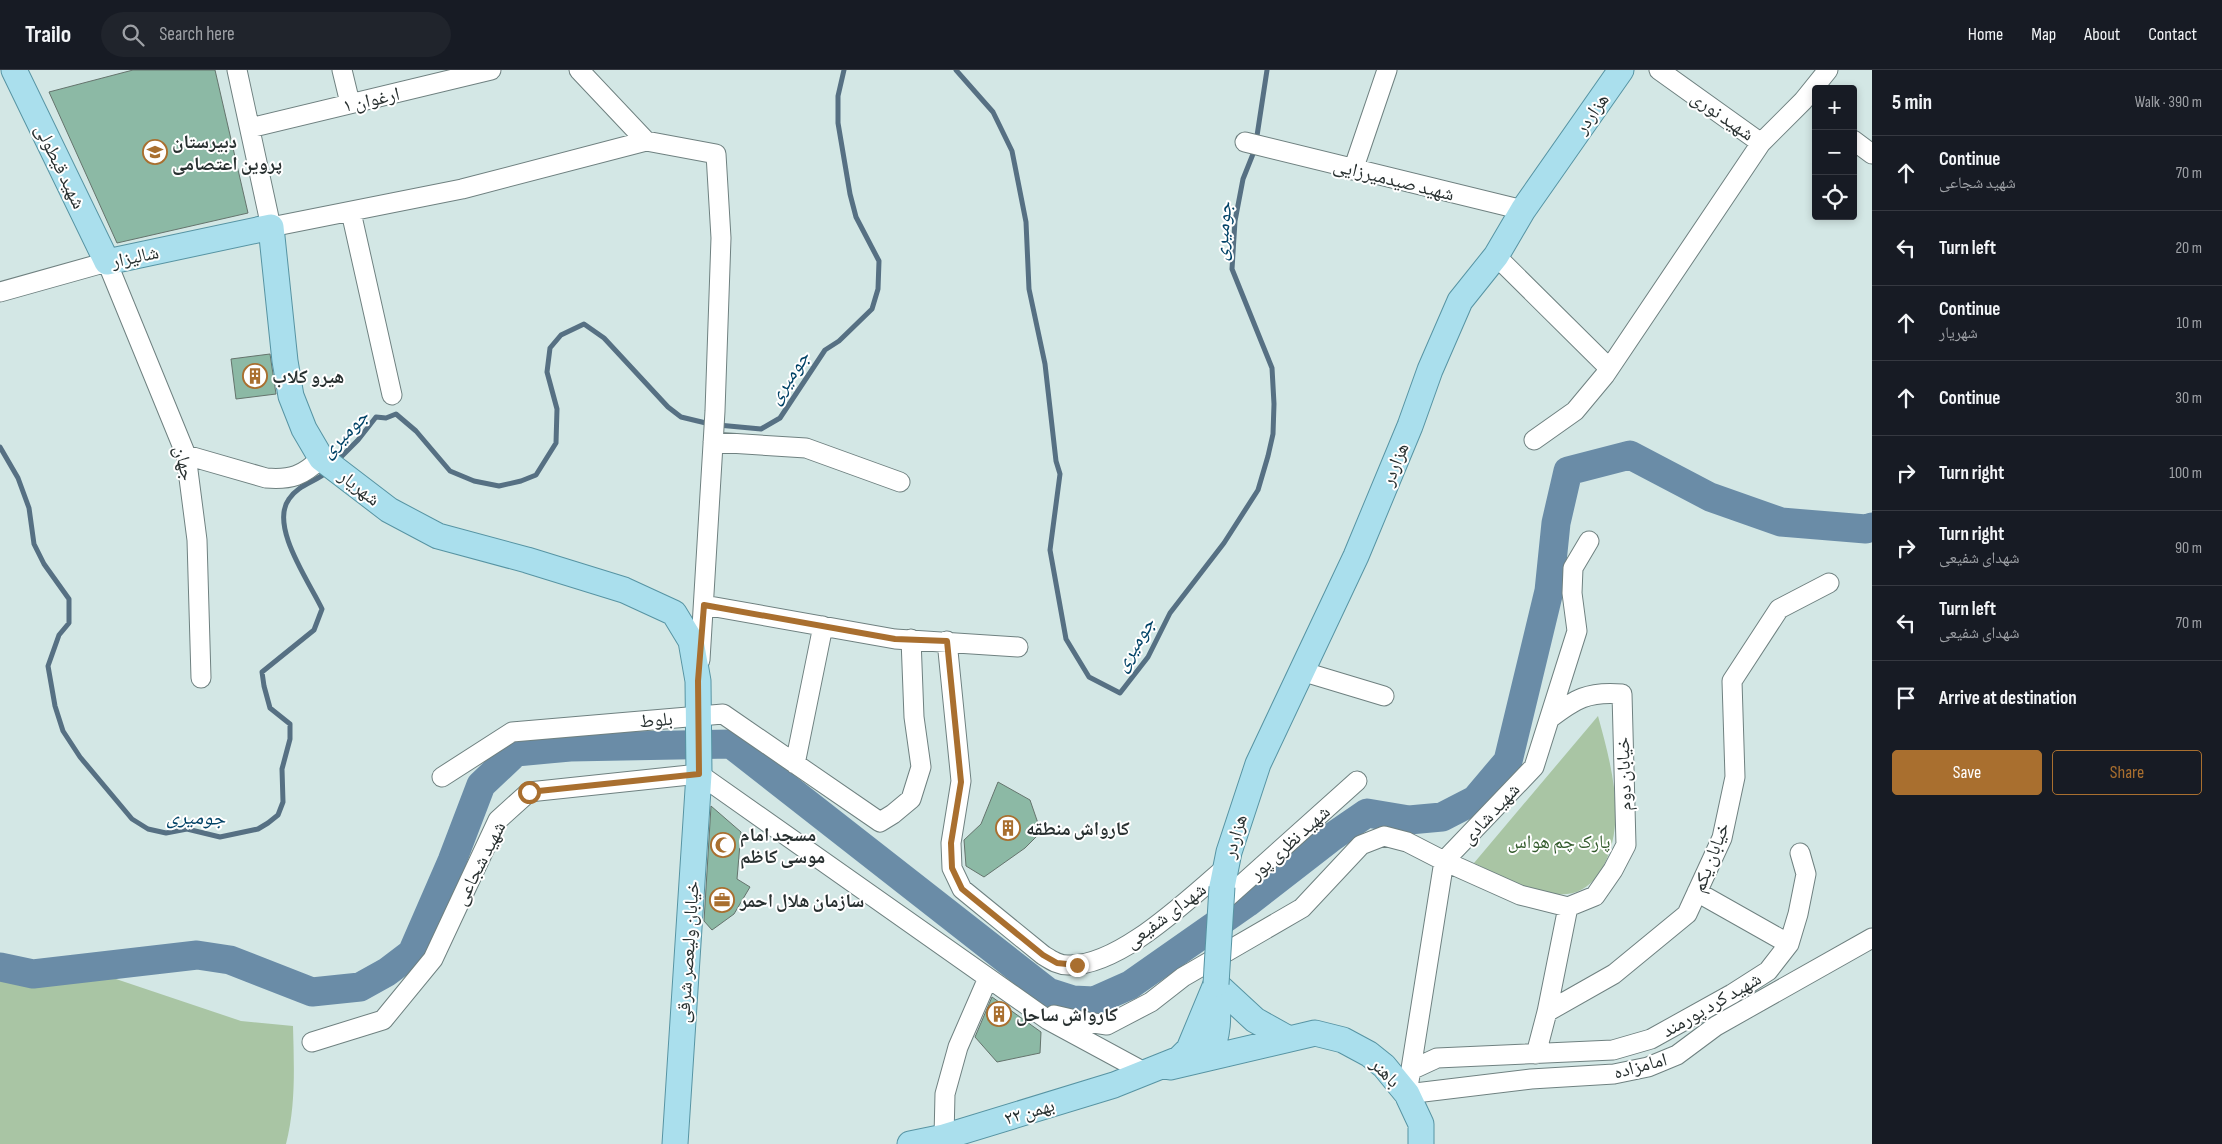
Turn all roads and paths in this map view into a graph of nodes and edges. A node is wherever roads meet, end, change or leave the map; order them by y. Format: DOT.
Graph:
graph roads {
  1 [pos="14,70"];
  2 [pos="237,70"];
  3 [pos="342,70"];
  4 [pos="490,70"];
  5 [pos="579,70"];
  6 [pos="1387,70"];
  7 [pos="1621,70"];
  8 [pos="1659,70"];
  9 [pos="1828,70"];
  10 [pos="350,103"];
  11 [pos="1809,106"];
  12 [pos="250,128"];
  13 [pos="646,141"];
  14 [pos="1245,142"];
  15 [pos="1761,143"];
  16 [pos="1857,143"];
  17 [pos="1872,154"];
  18 [pos="1353,170"];
  19 [pos="1523,210"];
  20 [pos="352,212"];
  21 [pos="271,227"];
  22 [pos="1496,256"];
  23 [pos="107,262"];
  24 [pos="0,292"];
  25 [pos="1609,368"];
  26 [pos="392,395"];
  27 [pos="1534,440"];
  28 [pos="713,448"];
  29 [pos="186,454"];
  30 [pos="330,465"];
  31 [pos="900,482"];
  32 [pos="1589,541"];
  33 [pos="1829,583"];
  34 [pos="704,605"];
  35 [pos="823,626"];
  36 [pos="915,639"];
  37 [pos="947,641"];
  38 [pos="1018,646"];
  39 [pos="1301,671"];
  40 [pos="202,678"];
  41 [pos="698,681"];
  42 [pos="1384,696"];
  43 [pos="699,715"];
  44 [pos="1549,719"];
  45 [pos="795,764"];
  46 [pos="699,767"];
  47 [pos="442,777"];
  48 [pos="1357,781"];
  49 [pos="1800,853"];
  50 [pos="1444,861"];
  51 [pos="1223,886"];
  52 [pos="1697,892"];
  53 [pos="1568,907"];
  54 [pos="1872,938"];
  55 [pos="1789,944"];
  56 [pos="988,978"];
  57 [pos="1216,984"];
  58 [pos="1033,1009"];
  59 [pos="1547,1012"];
  60 [pos="1289,1039"];
  61 [pos="312,1042"];
  62 [pos="1246,1049"];
  63 [pos="1536,1054"];
  64 [pos="1208,1058"];
  65 [pos="1146,1073"];
  66 [pos="1409,1082"];
  67 [pos="944,1137"];
  68 [pos="675,1144"];
  69 [pos="910,1144"];
  70 [pos="1421,1144"];
  1 -- 23 [label="main road, شهید قیطولی"];
  2 -- 12 [label="street, شهریار"];
  3 -- 10 [label="street"];
  4 -- 10 [label="street, ارغوان ۱"];
  5 -- 13 [label="street"];
  6 -- 18 [label="street"];
  7 -- 19 [label="main road, هزاردر"];
  8 -- 15 [label="street, شهید نوری"];
  9 -- 11 [label="street"];
  10 -- 12 [label="street, ارغوان ۱"];
  11 -- 15 [label="street"];
  12 -- 21 [label="street, شهریار"];
  13 -- 20 [label="street"];
  13 -- 28 [label="street"];
  14 -- 18 [label="street, شهید صیدمیرزایی"];
  15 -- 25 [label="street"];
  16 -- 17 [label="street"];
  18 -- 19 [label="street, شهید صیدمیرزایی"];
  19 -- 22 [label="main road, هزاردر"];
  20 -- 21 [label="street"];
  20 -- 26 [label="street"];
  21 -- 23 [label="main road, شالیزار"];
  21 -- 30 [label="main road, شهریار"];
  22 -- 25 [label="street"];
  22 -- 39 [label="main road, هزاردر"];
  23 -- 24 [label="street, شالیزار"];
  23 -- 29 [label="street, جهان"];
  25 -- 27 [label="street"];
  28 -- 31 [label="street"];
  28 -- 34 [label="street"];
  29 -- 30 [label="street"];
  29 -- 40 [label="street, جهان"];
  30 -- 41 [label="main road, شهریار"];
  32 -- 44 [label="street, شهید شادی"];
  33 -- 52 [label="street, خیابان یکم"];
  34 -- 35 [label="street"];
  34 -- 41 [label="street"];
  35 -- 36 [label="street"];
  35 -- 45 [label="street"];
  36 -- 37 [label="street"];
  36 -- 45 [label="street, بلوط"];
  37 -- 38 [label="street"];
  37 -- 51 [label="street, شهدای شفیعی"];
  39 -- 42 [label="street"];
  39 -- 51 [label="main road, هزاردر"];
  41 -- 43 [label="main road, شهریار"];
  43 -- 45 [label="street, بلوط"];
  43 -- 46 [label="main road, خیابان ولیعصر شرقی"];
  43 -- 47 [label="street, بلوط"];
  44 -- 50 [label="street, شهید شادی"];
  44 -- 53 [label="street, خیابان دوم"];
  46 -- 56 [label="street"];
  46 -- 61 [label="street, شهید شجاعی"];
  46 -- 68 [label="main road, خیابان ولیعصر شرقی"];
  48 -- 51 [label="street, شهید نظری پور"];
  49 -- 55 [label="street, شهید کرد پورمند"];
  50 -- 53 [label="street"];
  50 -- 58 [label="street"];
  50 -- 66 [label="street"];
  51 -- 57 [label="main road, هزاردر, bridge"];
  52 -- 55 [label="street"];
  52 -- 59 [label="street, خیابان یکم"];
  53 -- 59 [label="street"];
  54 -- 66 [label="street, امامزاده"];
  55 -- 63 [label="street, شهید کرد پورمند"];
  56 -- 58 [label="street"];
  56 -- 67 [label="street"];
  57 -- 60 [label="main road"];
  57 -- 62 [label="main road"];
  57 -- 64 [label="main road"];
  57 -- 65 [label="main road"];
  58 -- 65 [label="street"];
  59 -- 63 [label="street"];
  60 -- 62 [label="main road"];
  60 -- 66 [label="main road, باهنر"];
  62 -- 64 [label="main road"];
  63 -- 66 [label="street, شهید کرد پورمند"];
  64 -- 65 [label="main road"];
  65 -- 67 [label="main road, ۲۲ بهمن"];
  66 -- 70 [label="main road, باهنر"];
  67 -- 69 [label="main road, ۲۲ بهمن"];
}
